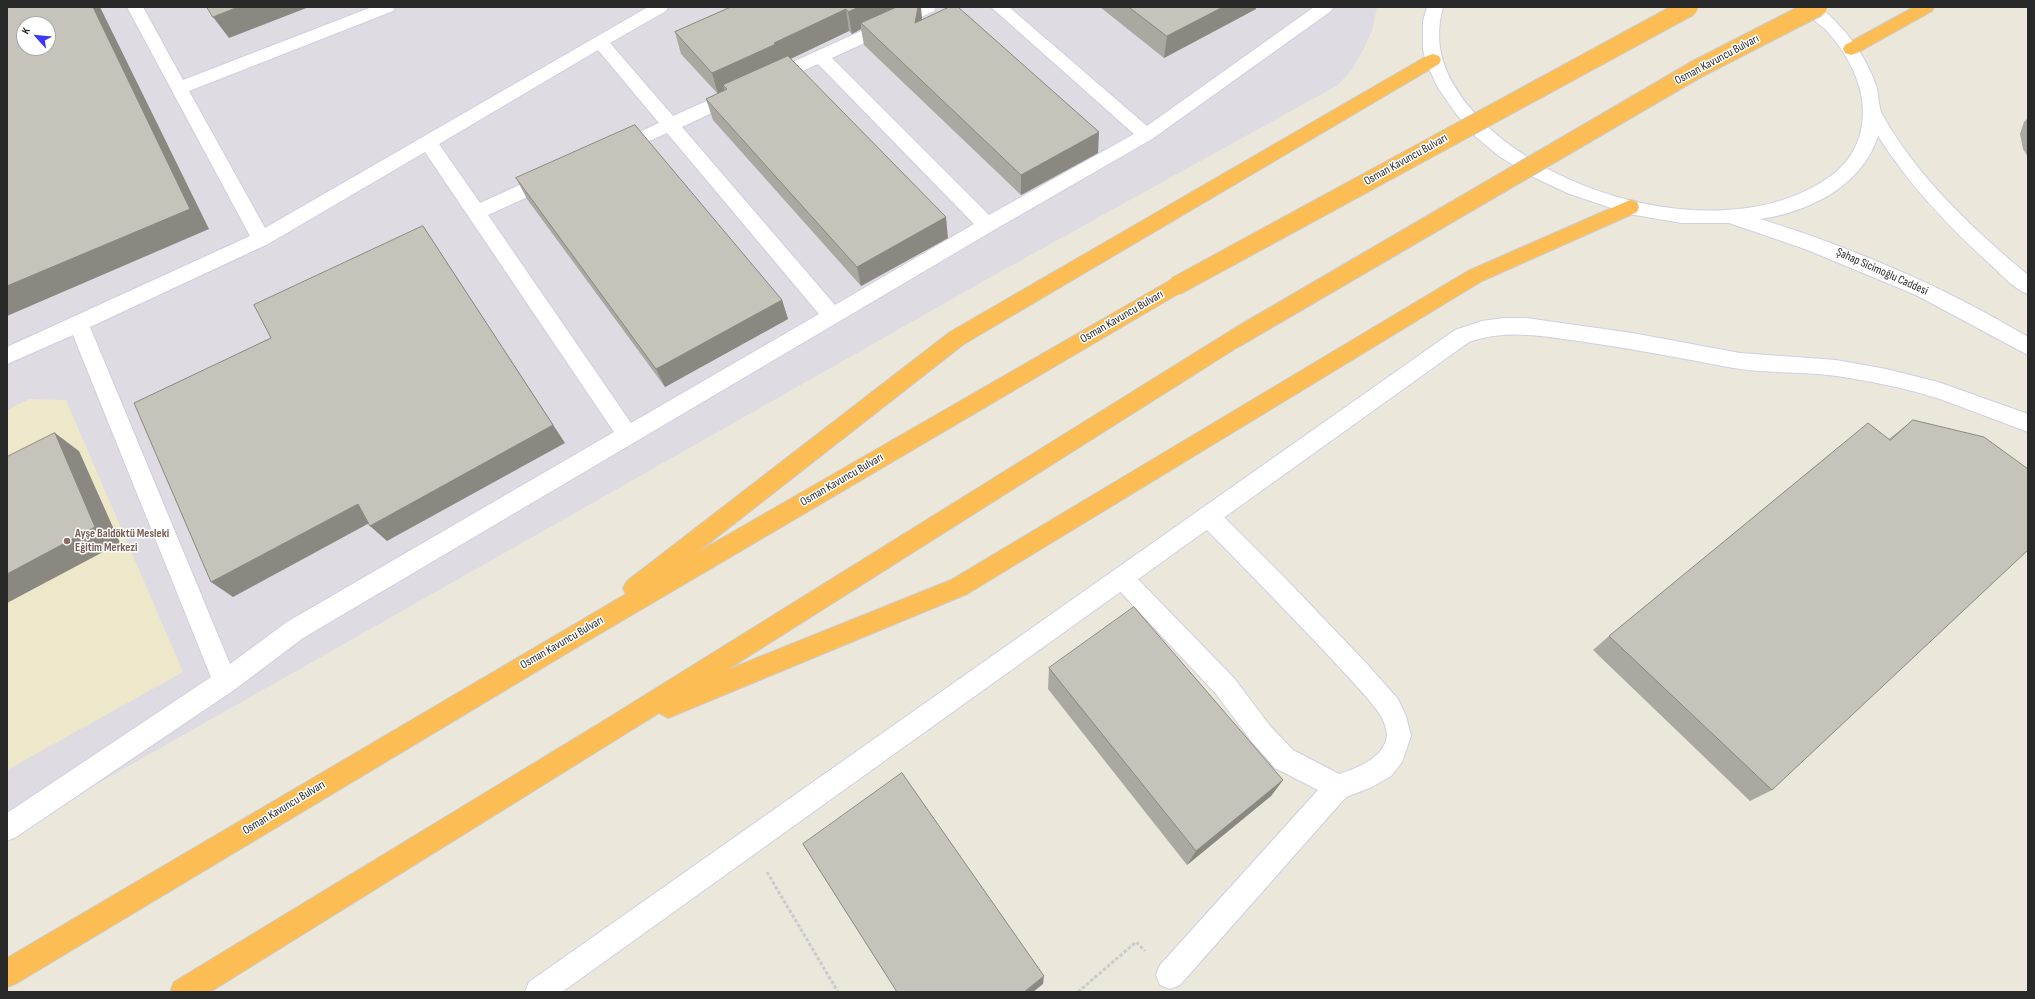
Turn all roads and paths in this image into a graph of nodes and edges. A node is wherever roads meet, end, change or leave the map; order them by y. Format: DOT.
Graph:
graph roads {
  1 [pos="135,7"];
  2 [pos="387,7"];
  3 [pos="660,7"];
  4 [pos="928,7"];
  5 [pos="999,7"];
  6 [pos="1325,7"];
  7 [pos="1689,7"];
  8 [pos="1810,7"];
  9 [pos="1818,7"];
  10 [pos="1926,7"];
  11 [pos="1431,10"];
  12 [pos="600,42"];
  13 [pos="1851,49"];
  14 [pos="820,56"];
  15 [pos="1433,60"];
  16 [pos="179,88"];
  17 [pos="1873,114"];
  18 [pos="670,124"];
  19 [pos="1146,135"];
  20 [pos="428,142"];
  21 [pos="598,157"];
  22 [pos="562,174"];
  23 [pos="1630,207"];
  24 [pos="476,213"];
  25 [pos="1727,217"];
  26 [pos="988,225"];
  27 [pos="261,238"];
  28 [pos="2028,286"];
  29 [pos="832,315"];
  30 [pos="78,323"];
  31 [pos="2028,347"];
  32 [pos="7,356"];
  33 [pos="2028,423"];
  34 [pos="628,435"];
  35 [pos="1208,516"];
  36 [pos="1122,578"];
  37 [pos="566,641"];
  38 [pos="225,682"];
  39 [pos="614,728"];
  40 [pos="1338,787"];
  41 [pos="7,828"];
  42 [pos="749,843"];
  43 [pos="7,973"];
  44 [pos="1170,975"];
  45 [pos="184,992"];
  46 [pos="539,992"];
  47 [pos="838,992"];
  48 [pos="1078,992"];
  1 -- 16 [label="street"];
  2 -- 16 [label="street"];
  3 -- 12 [label="street"];
  4 -- 14 [label="street"];
  5 -- 19 [label="street"];
  6 -- 19 [label="street"];
  7 -- 37 [label="highway, Osman Kavuncu Bulvarı, bridge"];
  8 -- 13 [label="street"];
  9 -- 39 [label="highway, Osman Kavuncu Bulvarı, bridge"];
  10 -- 13 [label="highway"];
  11 -- 15 [label="street"];
  12 -- 18 [label="street"];
  12 -- 20 [label="street"];
  13 -- 17 [label="street"];
  14 -- 18 [label="street"];
  14 -- 26 [label="street"];
  15 -- 23 [label="street"];
  15 -- 37 [label="highway"];
  16 -- 27 [label="street"];
  17 -- 25 [label="street"];
  17 -- 28 [label="street"];
  18 -- 21 [label="street"];
  18 -- 29 [label="street"];
  19 -- 26 [label="street"];
  20 -- 24 [label="street"];
  20 -- 27 [label="street"];
  22 -- 24 [label="street"];
  23 -- 25 [label="street"];
  23 -- 39 [label="highway"];
  24 -- 34 [label="street"];
  25 -- 31 [label="street, Şahap Sicimoğlu Caddesi"];
  26 -- 29 [label="street"];
  27 -- 30 [label="street"];
  29 -- 34 [label="street"];
  30 -- 32 [label="street"];
  30 -- 38 [label="street"];
  33 -- 35 [label="street"];
  34 -- 38 [label="street"];
  35 -- 36 [label="street"];
  35 -- 40 [label="street"];
  36 -- 40 [label="street"];
  36 -- 42 [label="street"];
  37 -- 43 [label="highway, Osman Kavuncu Bulvarı"];
  38 -- 41 [label="street"];
  39 -- 45 [label="highway, Osman Kavuncu Bulvarı"];
  40 -- 44 [label="street"];
  42 -- 46 [label="street"];
  42 -- 47 [label="path"];
  44 -- 48 [label="path"];
}
